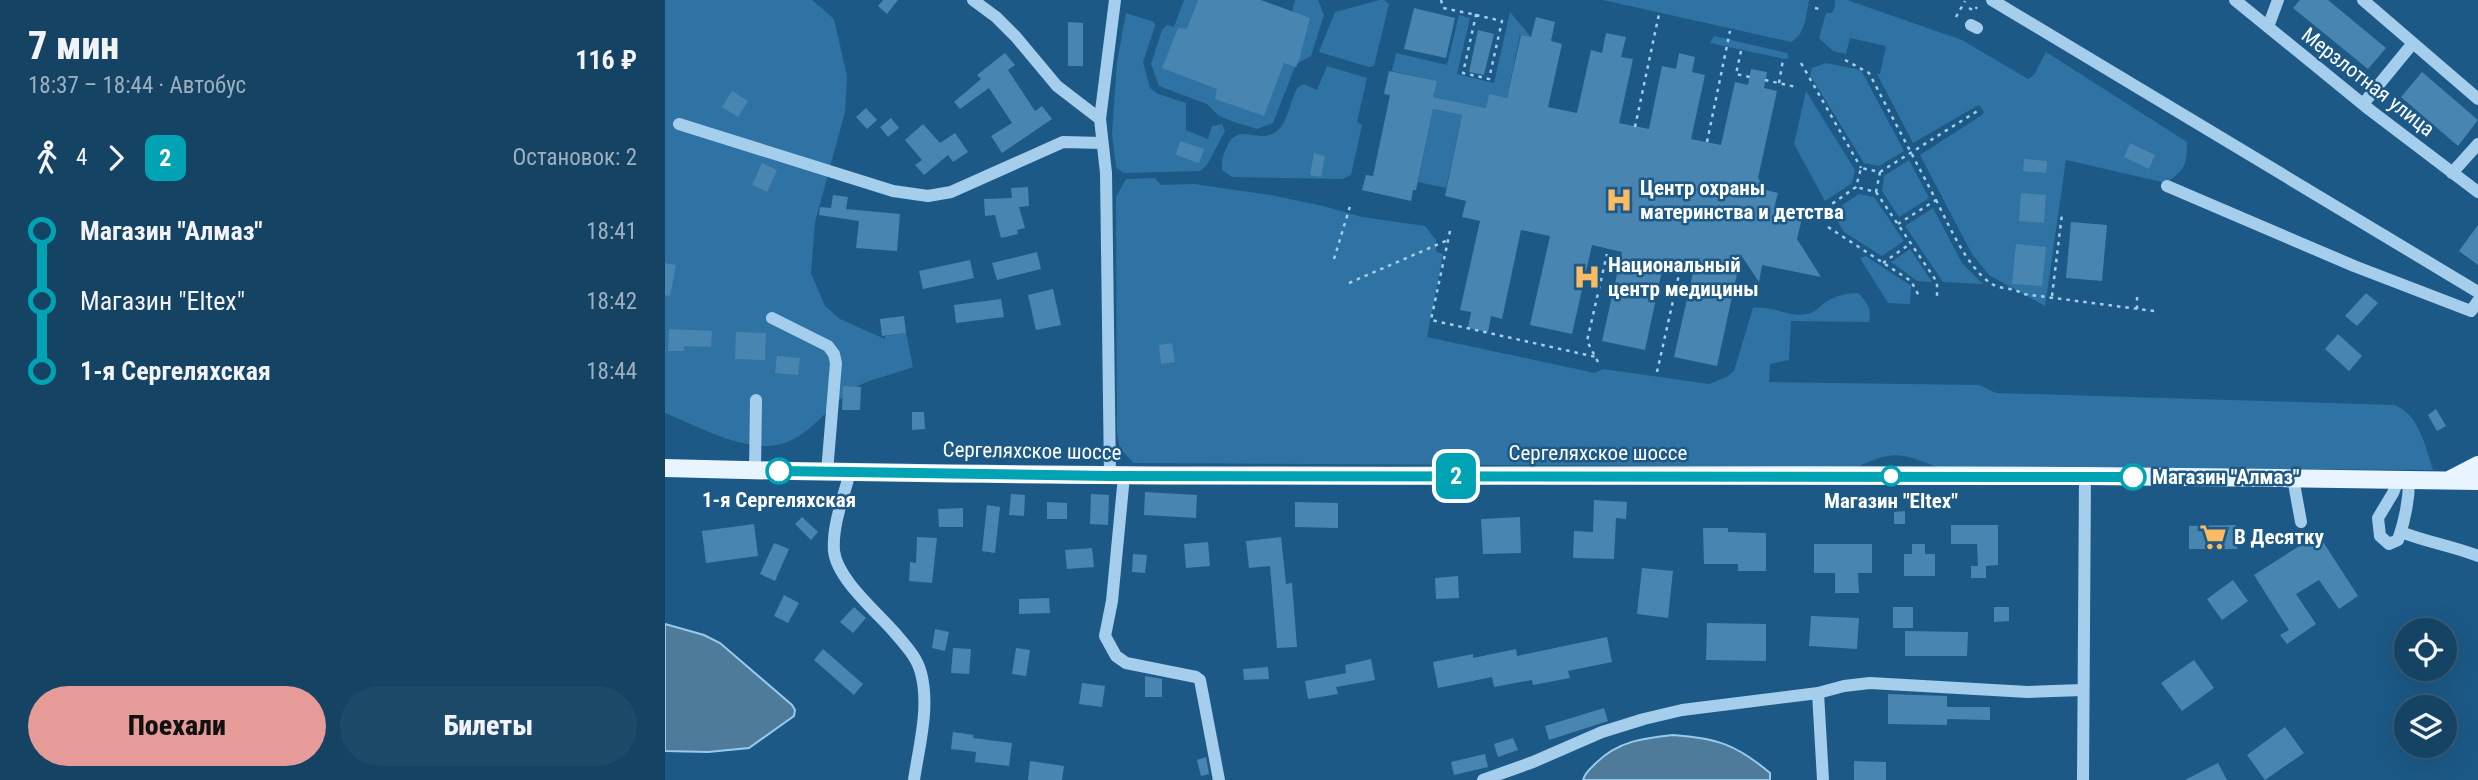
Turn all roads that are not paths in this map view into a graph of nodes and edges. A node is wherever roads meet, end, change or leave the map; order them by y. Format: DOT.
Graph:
graph roads {
  1 [pos="973,0"];
  2 [pos="1115,0"];
  3 [pos="1992,0"];
  4 [pos="2235,0"];
  5 [pos="2278,0"];
  6 [pos="2363,0"];
  7 [pos="2268,27"];
  8 [pos="2413,43"];
  9 [pos="2478,99"];
  10 [pos="2363,104"];
  11 [pos="1100,119"];
  12 [pos="679,124"];
  13 [pos="1102,143"];
  14 [pos="2478,144"];
  15 [pos="2452,173"];
  16 [pos="2167,186"];
  17 [pos="2478,192"];
  18 [pos="2478,292"];
  19 [pos="2478,301"];
  20 [pos="772,318"];
  21 [pos="755,400"];
  22 [pos="2478,465"];
  23 [pos="665,468"];
  24 [pos="755,471"];
  25 [pos="827,472"];
  26 [pos="850,472"];
  27 [pos="1117,476"];
  28 [pos="2085,476"];
  29 [pos="2293,478"];
  30 [pos="2403,480"];
  31 [pos="2448,481"];
  32 [pos="2478,481"];
  33 [pos="2301,522"];
  34 [pos="2401,533"];
  35 [pos="2478,556"];
  36 [pos="2083,690"];
  37 [pos="1818,693"];
  38 [pos="914,780"];
  39 [pos="1219,780"];
  40 [pos="1483,780"];
  41 [pos="1823,780"];
  42 [pos="2083,780"];
  1 -- 11 [label="street"];
  2 -- 11 [label="street"];
  3 -- 18 [label="street"];
  4 -- 7 [label="street, Мерзлотная улица"];
  5 -- 7 [label="street"];
  6 -- 8 [label="street"];
  7 -- 10 [label="street, Мерзлотная улица"];
  8 -- 9 [label="street"];
  8 -- 10 [label="street"];
  10 -- 15 [label="street, Мерзлотная улица"];
  11 -- 13 [label="street"];
  12 -- 13 [label="street"];
  13 -- 27 [label="street"];
  14 -- 15 [label="street"];
  15 -- 17 [label="street, Мерзлотная улица"];
  16 -- 19 [label="street"];
  20 -- 25 [label="street"];
  21 -- 24 [label="street"];
  22 -- 31 [label="main road, Сергеляхское шоссе"];
  23 -- 24 [label="main road, Сергеляхское шоссе"];
  24 -- 25 [label="main road, Сергеляхское шоссе"];
  25 -- 26 [label="main road, Сергеляхское шоссе"];
  26 -- 27 [label="main road, Сергеляхское шоссе"];
  26 -- 38 [label="street"];
  27 -- 28 [label="main road, Сергеляхское шоссе"];
  27 -- 39 [label="street"];
  28 -- 29 [label="main road, Сергеляхское шоссе"];
  28 -- 36 [label="street"];
  29 -- 30 [label="main road, Сергеляхское шоссе"];
  29 -- 33 [label="street"];
  30 -- 31 [label="main road, Сергеляхское шоссе"];
  30 -- 34 [label="street"];
  30 -- 34 [label="street"];
  31 -- 32 [label="main road, Сергеляхское шоссе"];
  34 -- 35 [label="street"];
  36 -- 37 [label="street"];
  36 -- 42 [label="street"];
  37 -- 40 [label="street"];
  37 -- 41 [label="street"];
}
